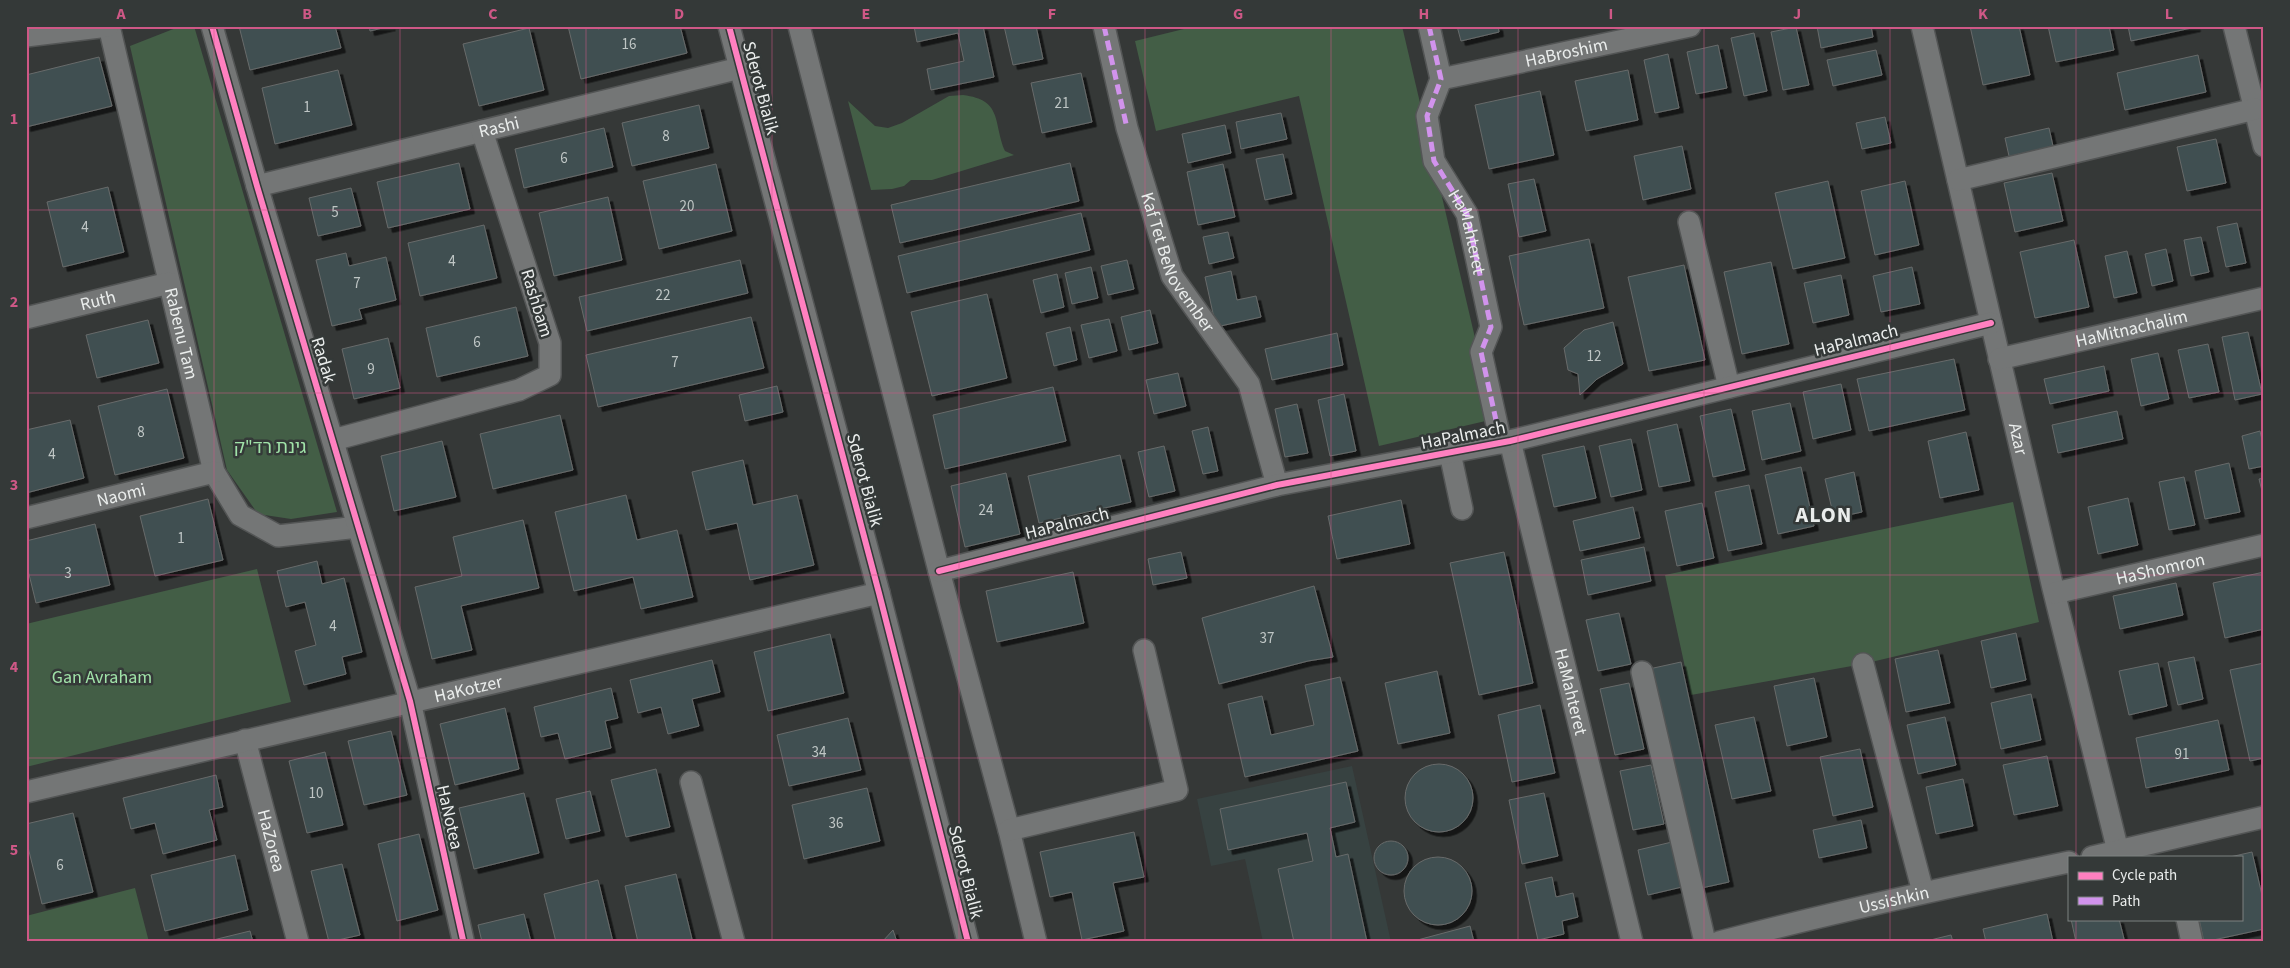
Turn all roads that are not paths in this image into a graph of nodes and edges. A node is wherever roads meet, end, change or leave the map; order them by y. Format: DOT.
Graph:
graph roads {
  1 [pos="109,26"];
  2 [pos="212,26"];
  3 [pos="729,26"];
  4 [pos="799,26"];
  5 [pos="1104,26"];
  6 [pos="1429,26"];
  7 [pos="1690,26"];
  8 [pos="1922,26"];
  9 [pos="2234,26"];
  10 [pos="26,36"];
  11 [pos="740,68"];
  12 [pos="1441,79"];
  13 [pos="2255,109"];
  14 [pos="482,131"];
  15 [pos="2264,146"];
  16 [pos="1958,180"];
  17 [pos="256,186"];
  18 [pos="1689,222"];
  19 [pos="169,283"];
  20 [pos="2264,298"];
  21 [pos="26,318"];
  22 [pos="1991,322"];
  23 [pos="1999,358"];
  24 [pos="1729,387"];
  25 [pos="333,440"];
  26 [pos="1505,442"];
  27 [pos="1450,453"];
  28 [pos="214,472"];
  29 [pos="1277,486"];
  30 [pos="1462,509"];
  31 [pos="26,518"];
  32 [pos="358,527"];
  33 [pos="2264,545"];
  34 [pos="939,571"];
  35 [pos="879,593"];
  36 [pos="2055,593"];
  37 [pos="1144,650"];
  38 [pos="1864,664"];
  39 [pos="1642,672"];
  40 [pos="410,701"];
  41 [pos="245,740"];
  42 [pos="691,782"];
  43 [pos="26,792"];
  44 [pos="2264,817"];
  45 [pos="1009,830"];
  46 [pos="2172,849"];
  47 [pos="2118,851"];
  48 [pos="2096,856"];
  49 [pos="2068,862"];
  50 [pos="1923,892"];
  51 [pos="2187,920"];
  52 [pos="1757,937"];
  53 [pos="463,940"];
  54 [pos="298,942"];
  55 [pos="734,942"];
  56 [pos="968,942"];
  57 [pos="1036,942"];
  58 [pos="1632,942"];
  59 [pos="1705,942"];
  60 [pos="1719,942"];
  61 [pos="2192,942"];
  1 -- 10 [label="street"];
  1 -- 19 [label="street, Rabenu Tam"];
  2 -- 17 [label="street, Radak"];
  3 -- 11 [label="street, Sderot Bialik"];
  4 -- 34 [label="street"];
  5 -- 29 [label="street, Kaf Tet BeNovember"];
  6 -- 12 [label="street"];
  7 -- 12 [label="street, HaBroshim"];
  8 -- 16 [label="street, Azar"];
  9 -- 13 [label="street"];
  11 -- 14 [label="street, Rashi"];
  11 -- 35 [label="street, Sderot Bialik"];
  12 -- 26 [label="street, HaMahteret"];
  13 -- 15 [label="street"];
  13 -- 16 [label="street"];
  14 -- 17 [label="street, Rashi"];
  14 -- 25 [label="street, Rashbam"];
  16 -- 22 [label="street, Azar"];
  17 -- 25 [label="street, Radak"];
  18 -- 24 [label="street"];
  19 -- 21 [label="street, Ruth"];
  19 -- 28 [label="street, Rabenu Tam"];
  20 -- 23 [label="street, HaMitnachalim"];
  22 -- 23 [label="street, Azar"];
  22 -- 24 [label="street, HaPalmach"];
  23 -- 36 [label="street, Azar"];
  24 -- 26 [label="street, HaPalmach"];
  25 -- 32 [label="street, Radak"];
  26 -- 27 [label="street, HaPalmach"];
  26 -- 58 [label="street, HaMahteret"];
  27 -- 29 [label="street, HaPalmach"];
  27 -- 30 [label="street"];
  28 -- 31 [label="street, Naomi"];
  28 -- 32 [label="street, Rabenu Tam"];
  29 -- 34 [label="street, HaPalmach"];
  32 -- 40 [label="street, Radak"];
  33 -- 36 [label="street, HaShomron"];
  34 -- 45 [label="street"];
  35 -- 40 [label="street, HaKotzer"];
  35 -- 56 [label="street, Sderot Bialik"];
  36 -- 47 [label="street, Azar"];
  37 -- 45 [label="street"];
  38 -- 50 [label="street"];
  39 -- 59 [label="street"];
  40 -- 41 [label="street, HaKotzer"];
  40 -- 53 [label="street, HaNotea"];
  41 -- 43 [label="street, HaKotzer"];
  41 -- 54 [label="street, HaZorea"];
  42 -- 55 [label="street"];
  44 -- 46 [label="street"];
  45 -- 57 [label="street"];
  46 -- 47 [label="street"];
  47 -- 48 [label="street"];
  49 -- 50 [label="street, Ussishkin"];
  50 -- 52 [label="street, Ussishkin"];
  51 -- 61 [label="street"];
  52 -- 60 [label="street, Ussishkin"];
}
